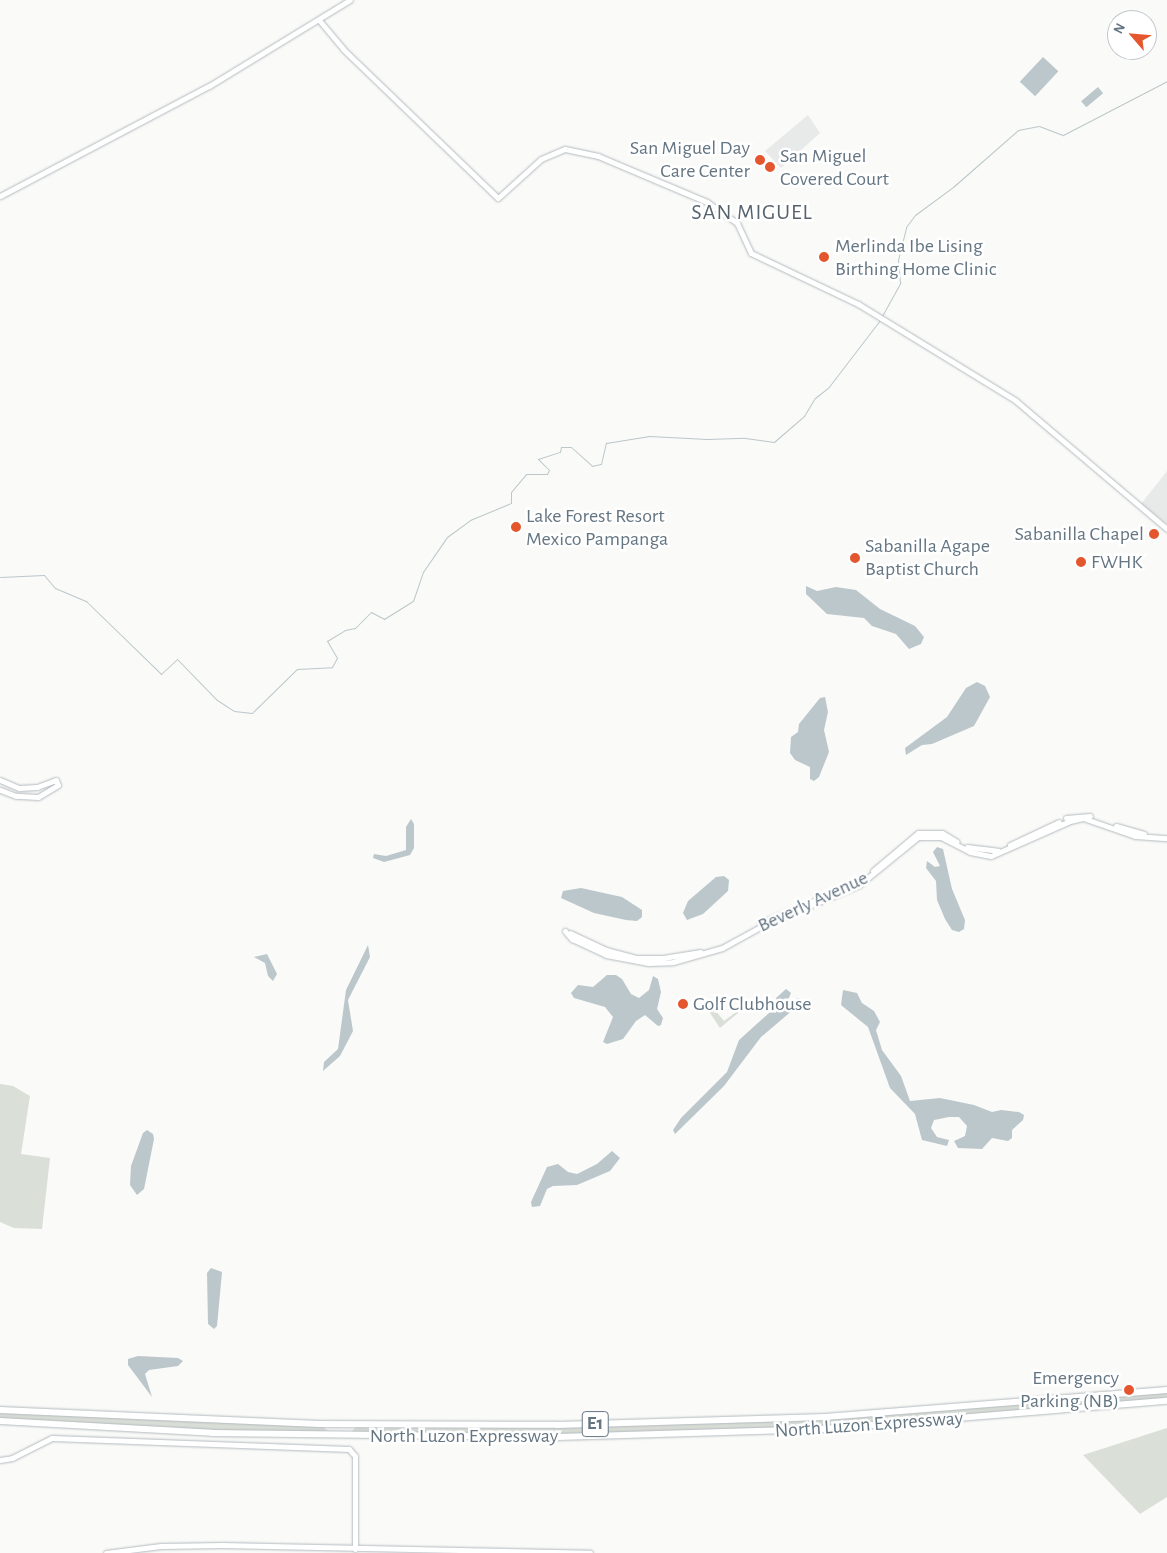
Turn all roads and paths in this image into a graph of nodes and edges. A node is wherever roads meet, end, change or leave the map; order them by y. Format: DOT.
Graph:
graph roads {
  1 [pos="350,0"];
  2 [pos="319,20"];
  3 [pos="0,196"];
  4 [pos="1167,529"];
  5 [pos="0,780"];
  6 [pos="0,790"];
  7 [pos="1167,836"];
  8 [pos="568,932"];
  9 [pos="1167,1390"];
  10 [pos="1167,1401"];
  11 [pos="0,1410"];
  12 [pos="0,1421"];
  13 [pos="0,1460"];
  14 [pos="355,1549"];
  15 [pos="106,1553"];
  16 [pos="590,1553"];
  1 -- 2 [label="street"];
  2 -- 3 [label="street"];
  2 -- 4 [label="street"];
  5 -- 6 [label="street"];
  7 -- 8 [label="street, Beverly Avenue"];
  9 -- 11 [label="highway, North Luzon Expressway / E1"];
  10 -- 12 [label="highway, North Luzon Expressway / E1"];
  13 -- 14 [label="street"];
  14 -- 15 [label="street"];
  14 -- 16 [label="street"];
}
